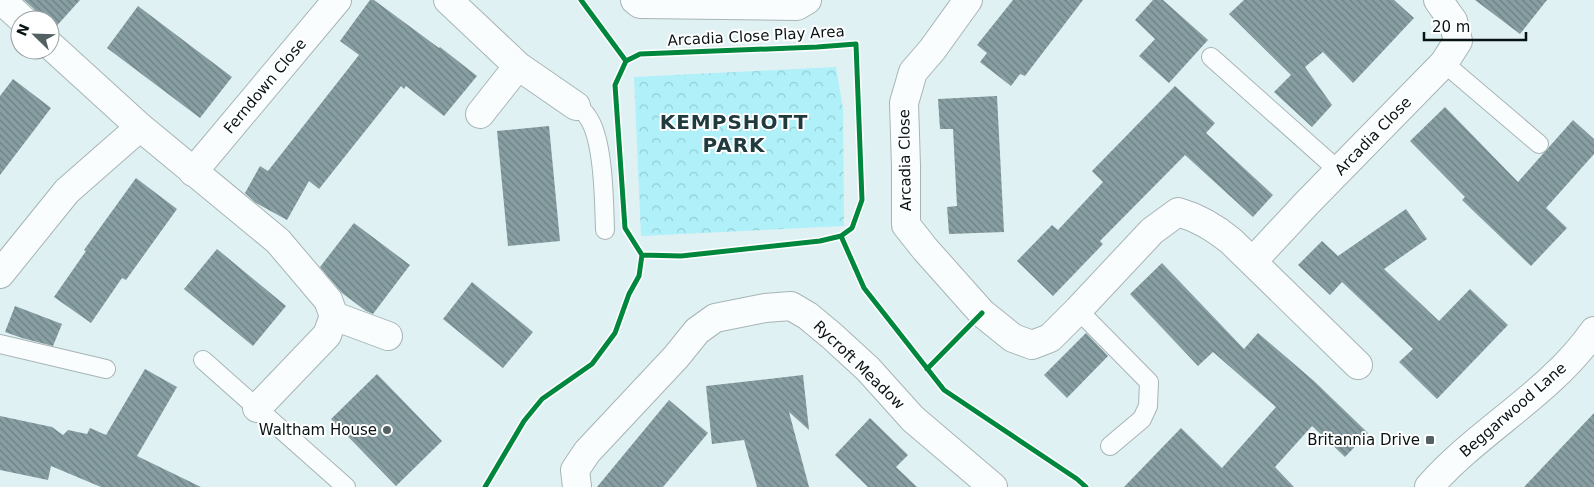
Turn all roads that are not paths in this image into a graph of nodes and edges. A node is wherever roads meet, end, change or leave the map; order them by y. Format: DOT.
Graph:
graph roads {
  1 [pos="1,0"];
  2 [pos="337,0"];
  3 [pos="448,0"];
  4 [pos="635,0"];
  5 [pos="807,0"];
  6 [pos="968,0"];
  7 [pos="1438,0"];
  8 [pos="12,10"];
  9 [pos="60,54"];
  10 [pos="1211,57"];
  11 [pos="1444,64"];
  12 [pos="518,66"];
  13 [pos="576,106"];
  14 [pos="480,114"];
  15 [pos="140,127"];
  16 [pos="1539,144"];
  17 [pos="1339,171"];
  18 [pos="193,172"];
  19 [pos="604,230"];
  20 [pos="1253,261"];
  21 [pos="0,274"];
  22 [pos="1078,310"];
  23 [pos="334,316"];
  24 [pos="1594,331"];
  25 [pos="388,336"];
  26 [pos="0,344"];
  27 [pos="203,360"];
  28 [pos="1358,365"];
  29 [pos="106,369"];
  30 [pos="257,408"];
  31 [pos="1110,446"];
  32 [pos="346,487"];
  33 [pos="577,487"];
  34 [pos="992,487"];
  35 [pos="1429,487"];
  1 -- 8 [label="street"];
  2 -- 18 [label="street, Ferndown Close"];
  3 -- 12 [label="street"];
  4 -- 5 [label="street"];
  6 -- 22 [label="street, Arcadia Close"];
  7 -- 11 [label="street, Arcadia Close"];
  9 -- 15 [label="street"];
  10 -- 17 [label="lane"];
  11 -- 16 [label="lane"];
  11 -- 17 [label="street, Arcadia Close"];
  12 -- 13 [label="street"];
  12 -- 14 [label="street"];
  13 -- 19 [label="lane"];
  15 -- 18 [label="street"];
  15 -- 21 [label="street"];
  17 -- 20 [label="street, Arcadia Close"];
  18 -- 23 [label="street"];
  20 -- 22 [label="street, Arcadia Close"];
  20 -- 28 [label="street, Arcadia Close"];
  22 -- 31 [label="lane"];
  23 -- 25 [label="street"];
  23 -- 30 [label="street"];
  24 -- 35 [label="street, Beggarwood Lane"];
  26 -- 29 [label="lane"];
  27 -- 30 [label="lane"];
  30 -- 32 [label="lane"];
  33 -- 34 [label="street, Rycroft Meadow"];
}
